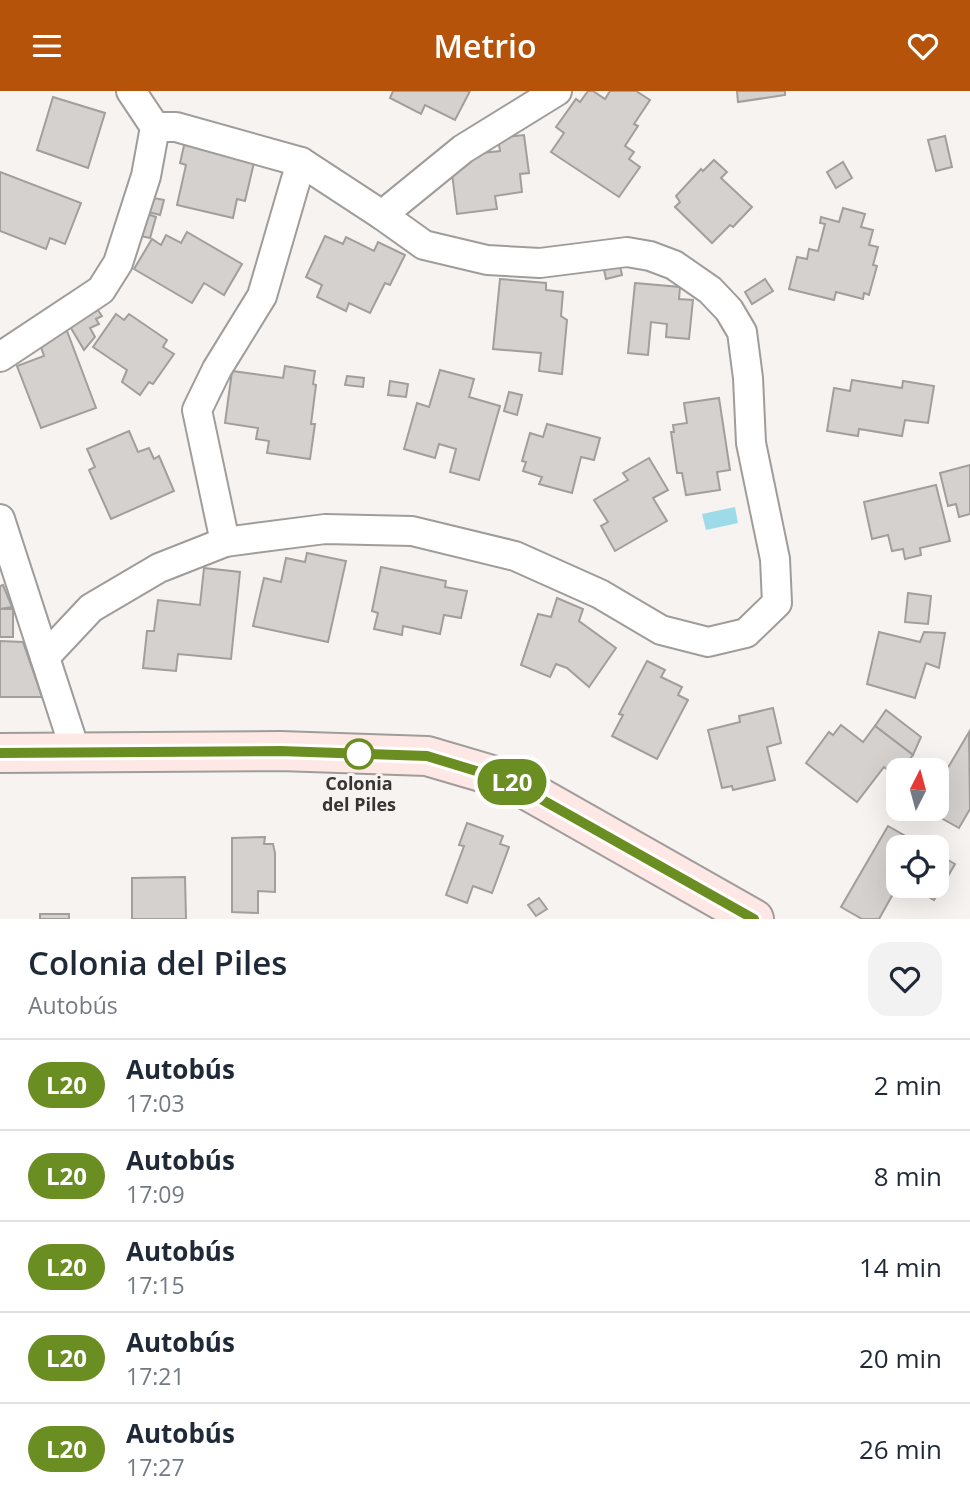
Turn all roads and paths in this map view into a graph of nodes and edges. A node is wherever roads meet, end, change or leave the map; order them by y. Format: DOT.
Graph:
graph roads {
  1 [pos="131,91"];
  2 [pos="557,91"];
  3 [pos="155,127"];
  4 [pos="301,162"];
  5 [pos="382,215"];
  6 [pos="0,357"];
  7 [pos="0,519"];
  8 [pos="225,542"];
  9 [pos="45,657"];
  10 [pos="0,753"];
  11 [pos="76,753"];
  12 [pos="754,919"];
  1 -- 3 [label="street"];
  2 -- 5 [label="street"];
  3 -- 4 [label="street"];
  3 -- 6 [label="street"];
  4 -- 5 [label="street"];
  4 -- 8 [label="street"];
  5 -- 8 [label="street"];
  7 -- 9 [label="street"];
  8 -- 9 [label="street"];
  9 -- 11 [label="street"];
  10 -- 11 [label="street"];
  11 -- 12 [label="street"];
}
